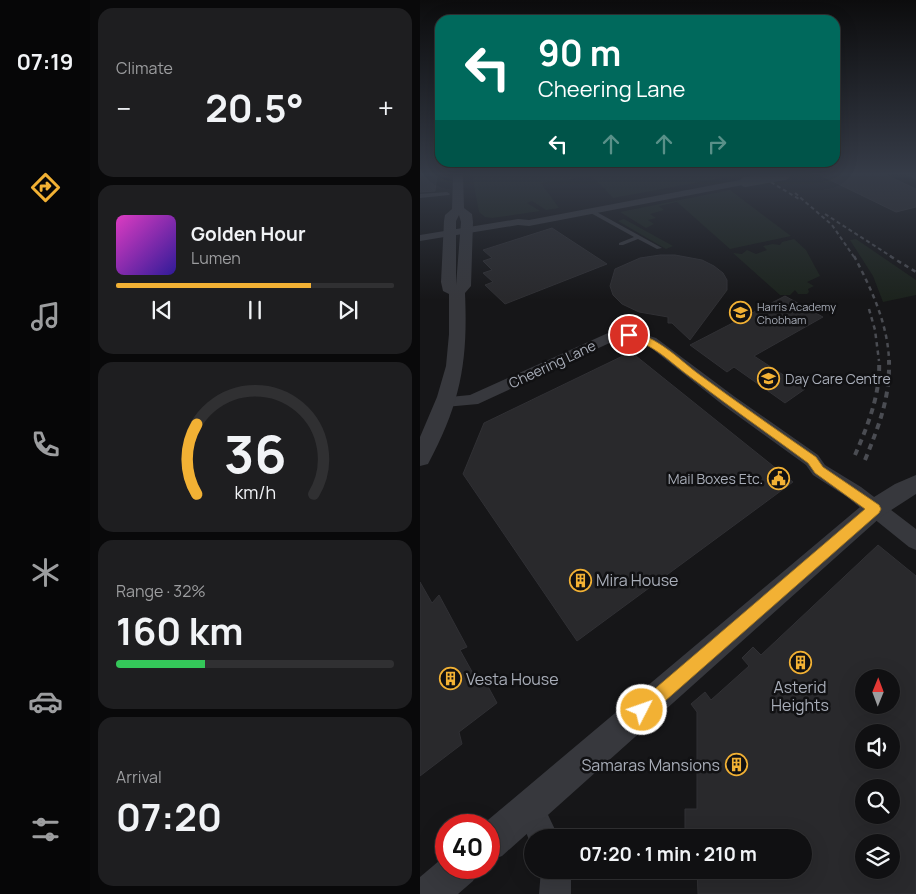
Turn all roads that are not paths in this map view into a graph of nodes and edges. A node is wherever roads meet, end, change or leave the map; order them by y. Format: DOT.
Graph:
graph roads {
  1 [pos="451,217"];
  2 [pos="466,217"];
  3 [pos="561,217"];
  4 [pos="601,217"];
  5 [pos="467,232"];
  6 [pos="450,235"];
  7 [pos="638,237"];
  8 [pos="420,238"];
  9 [pos="420,242"];
  10 [pos="620,244"];
  11 [pos="659,248"];
  12 [pos="457,292"];
  13 [pos="445,402"];
  14 [pos="420,458"];
  15 [pos="916,484"];
  16 [pos="874,509"];
  17 [pos="916,541"];
  18 [pos="530,808"];
  19 [pos="540,829"];
  20 [pos="500,834"];
  21 [pos="447,879"];
  22 [pos="556,879"];
  23 [pos="429,894"];
  24 [pos="555,894"];
  1 -- 6 [label="street"];
  2 -- 5 [label="street"];
  3 -- 5 [label="street"];
  4 -- 7 [label="lane"];
  5 -- 6 [label="street"];
  5 -- 12 [label="street"];
  6 -- 8 [label="street"];
  6 -- 9 [label="street"];
  6 -- 12 [label="street"];
  7 -- 10 [label="lane"];
  7 -- 11 [label="lane"];
  12 -- 13 [label="street"];
  13 -- 14 [label="street"];
  13 -- 16 [label="street, Cheering Lane"];
  15 -- 16 [label="street"];
  16 -- 17 [label="street, Cheering Lane"];
  16 -- 18 [label="street"];
  18 -- 19 [label="street"];
  18 -- 20 [label="street"];
  21 -- 23 [label="street"];
  22 -- 24 [label="street"];
}
